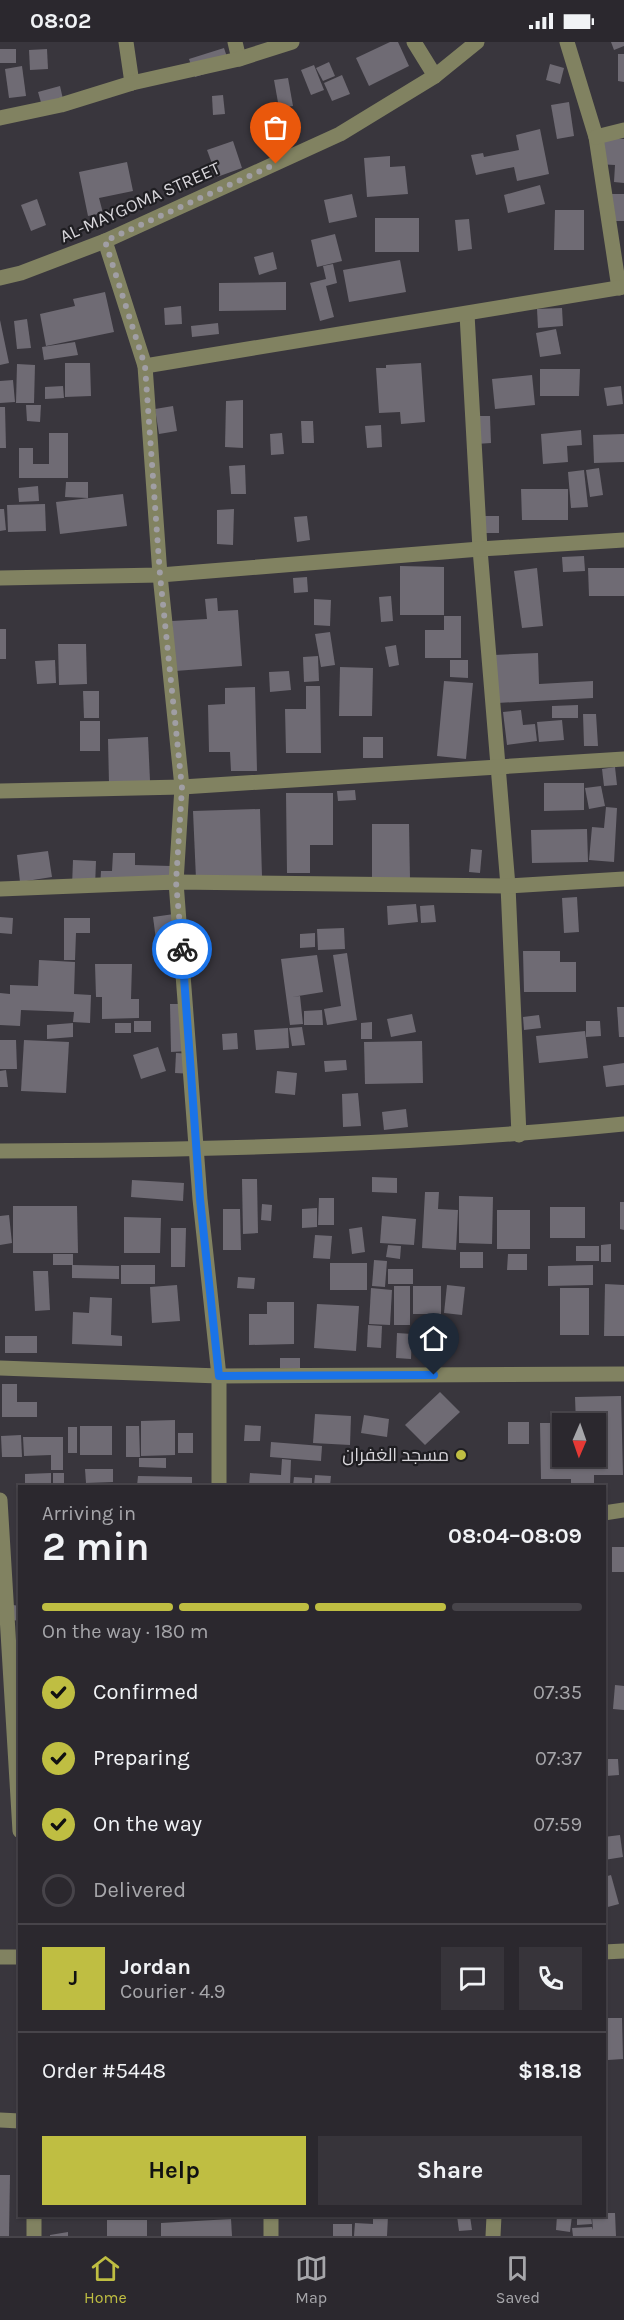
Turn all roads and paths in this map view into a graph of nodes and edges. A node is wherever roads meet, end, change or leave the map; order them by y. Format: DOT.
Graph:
graph roads {
  1 [pos="126,42"];
  2 [pos="235,42"];
  3 [pos="292,42"];
  4 [pos="414,42"];
  5 [pos="477,42"];
  6 [pos="567,42"];
  7 [pos="239,59"];
  8 [pos="435,76"];
  9 [pos="132,83"];
  10 [pos="0,118"];
  11 [pos="624,130"];
  12 [pos="596,137"];
  13 [pos="105,241"];
  14 [pos="0,278"];
  15 [pos="621,287"];
  16 [pos="467,314"];
  17 [pos="145,366"];
  18 [pos="624,540"];
  19 [pos="480,549"];
  20 [pos="160,575"];
  21 [pos="0,578"];
  22 [pos="624,759"];
  23 [pos="500,768"];
  24 [pos="182,788"];
  25 [pos="0,791"];
  26 [pos="624,879"];
  27 [pos="176,882"];
  28 [pos="508,886"];
  29 [pos="0,889"];
  30 [pos="624,1124"];
  31 [pos="519,1135"];
  32 [pos="198,1150"];
  33 [pos="0,1151"];
  34 [pos="0,1368"];
  35 [pos="624,1374"];
  36 [pos="219,1376"];
  37 [pos="219,1485"];
  38 [pos="0,1500"];
  39 [pos="624,1510"];
  40 [pos="606,1514"];
  41 [pos="8,1578"];
  42 [pos="18,1789"];
  43 [pos="624,1951"];
  44 [pos="606,1952"];
  45 [pos="0,1957"];
  46 [pos="18,1957"];
  47 [pos="0,2120"];
  48 [pos="18,2121"];
  49 [pos="34,2217"];
  50 [pos="271,2217"];
  51 [pos="494,2217"];
  52 [pos="34,2236"];
  53 [pos="271,2236"];
  54 [pos="493,2236"];
  1 -- 9 [label="street"];
  2 -- 7 [label="street"];
  3 -- 7 [label="street"];
  4 -- 8 [label="street"];
  5 -- 8 [label="street, AL-MAYGOMA STREET"];
  6 -- 12 [label="street"];
  7 -- 9 [label="street"];
  8 -- 13 [label="street, AL-MAYGOMA STREET"];
  9 -- 10 [label="street"];
  11 -- 12 [label="street"];
  12 -- 15 [label="street"];
  13 -- 14 [label="street, AL-MAYGOMA STREET"];
  13 -- 17 [label="street"];
  15 -- 16 [label="street"];
  16 -- 17 [label="street"];
  16 -- 19 [label="street"];
  17 -- 20 [label="street"];
  18 -- 19 [label="street"];
  19 -- 20 [label="street"];
  19 -- 23 [label="street"];
  20 -- 21 [label="street"];
  20 -- 24 [label="street"];
  22 -- 23 [label="street"];
  23 -- 24 [label="street"];
  23 -- 28 [label="street"];
  24 -- 25 [label="street"];
  24 -- 27 [label="street"];
  26 -- 28 [label="street"];
  27 -- 28 [label="street"];
  27 -- 29 [label="street"];
  27 -- 32 [label="street"];
  28 -- 31 [label="street"];
  30 -- 31 [label="street"];
  31 -- 32 [label="street"];
  32 -- 33 [label="street"];
  32 -- 36 [label="street"];
  34 -- 36 [label="street"];
  35 -- 36 [label="street"];
  36 -- 37 [label="street"];
  38 -- 41 [label="street"];
  39 -- 40 [label="street"];
  41 -- 42 [label="street"];
  43 -- 44 [label="street"];
  45 -- 46 [label="street"];
  47 -- 48 [label="street"];
  49 -- 52 [label="street"];
  50 -- 53 [label="street"];
  51 -- 54 [label="street"];
}
